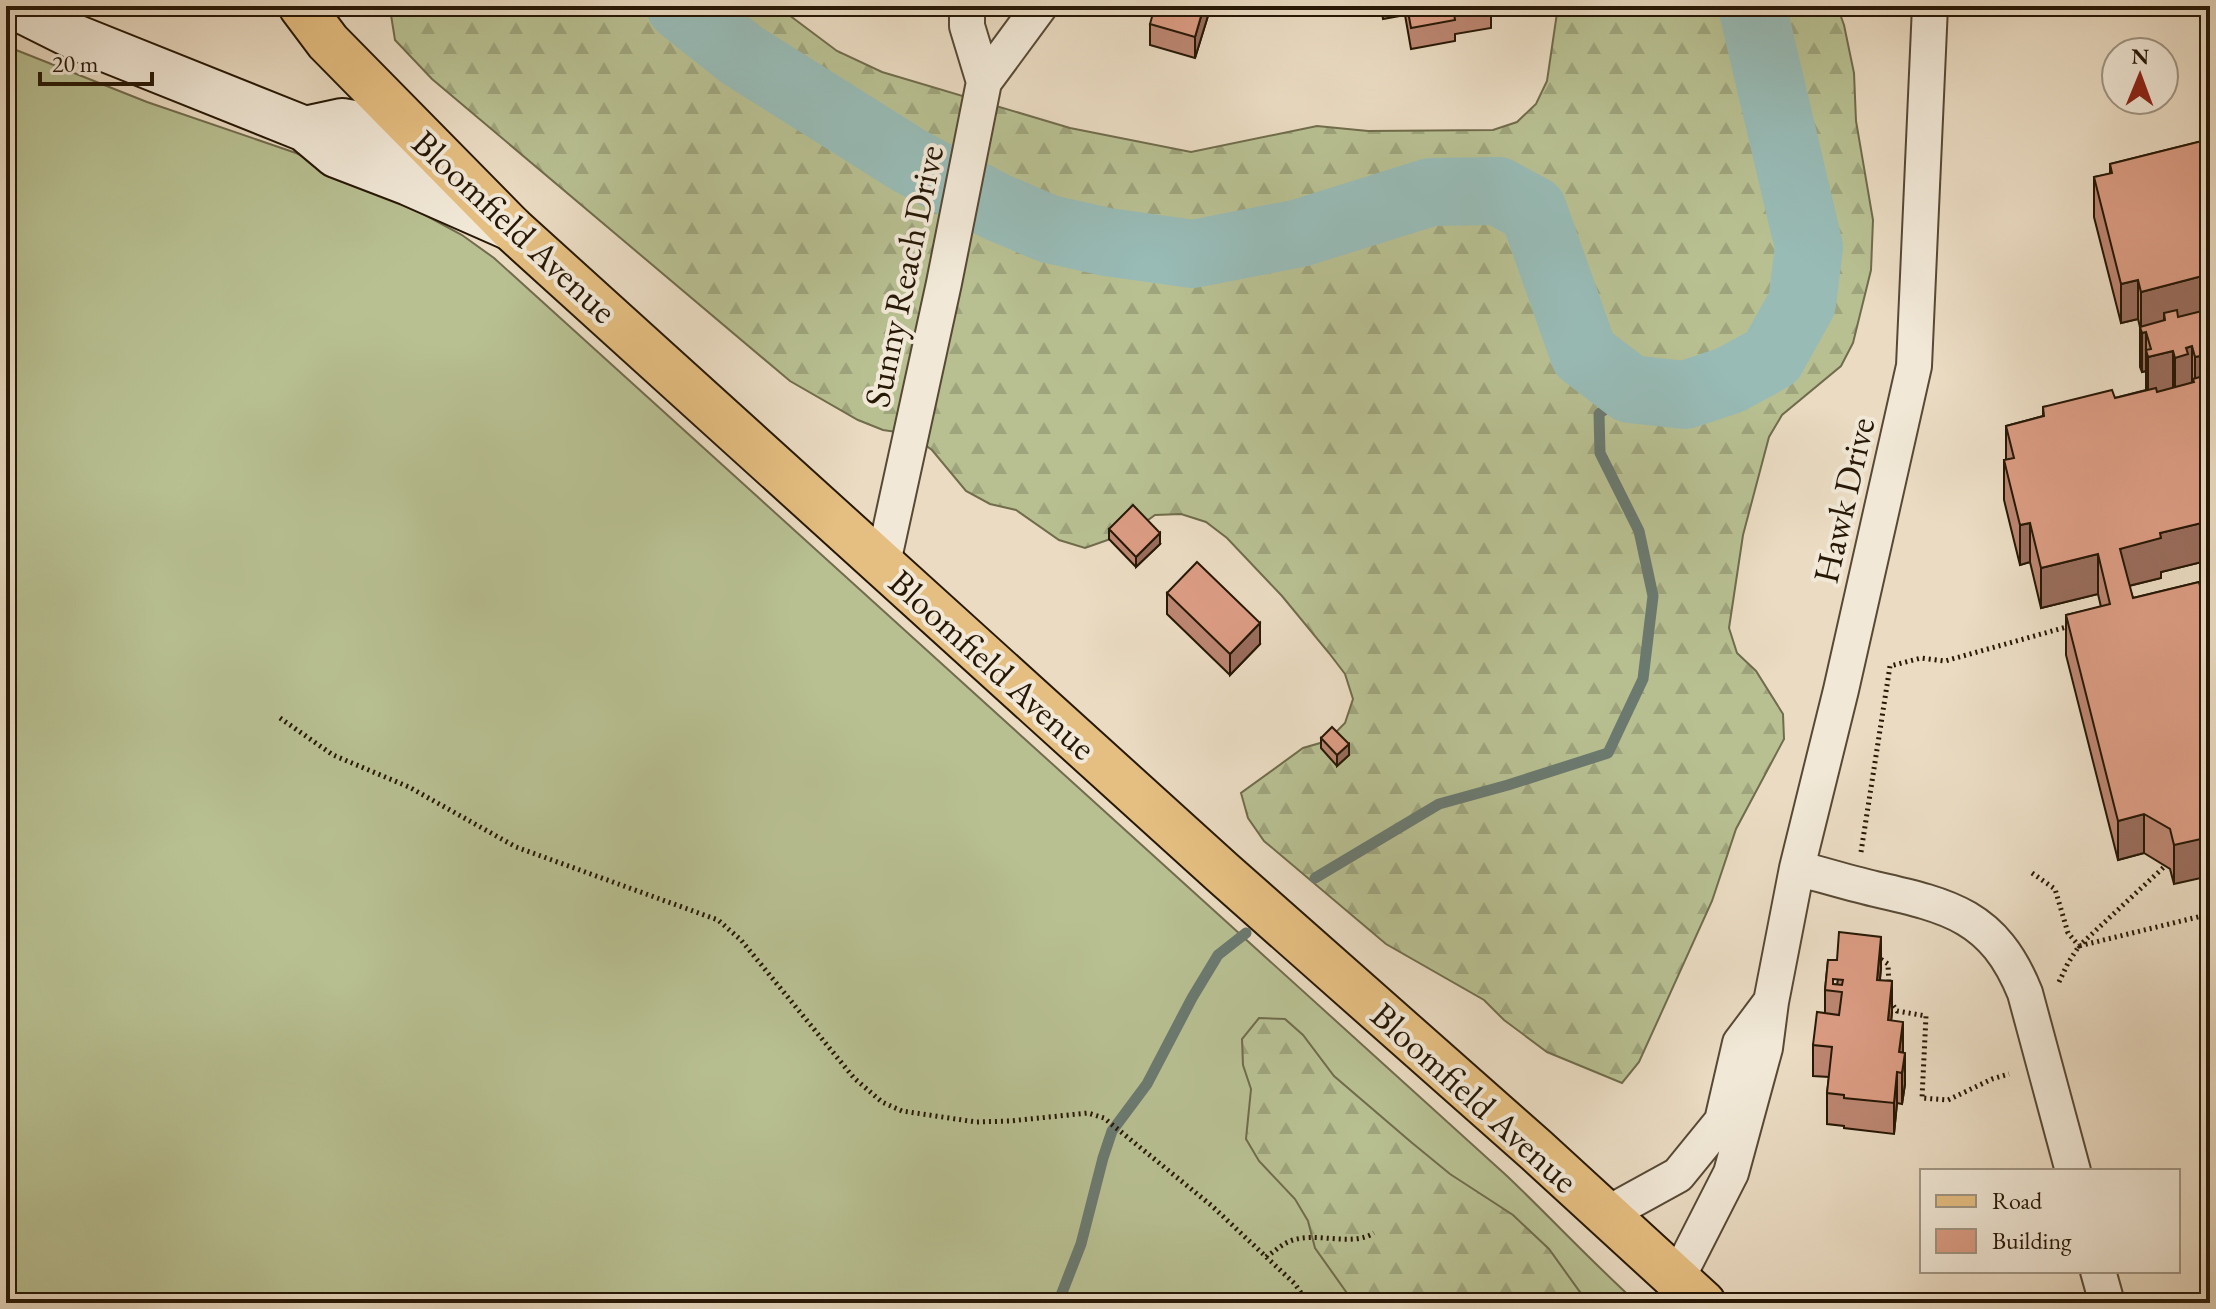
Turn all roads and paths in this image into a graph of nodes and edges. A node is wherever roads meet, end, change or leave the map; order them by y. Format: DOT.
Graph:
graph roads {
  1 [pos="13,6"];
  2 [pos="301,6"];
  3 [pos="967,6"];
  4 [pos="1040,6"];
  5 [pos="1930,6"];
  6 [pos="984,82"];
  7 [pos="305,129"];
  8 [pos="427,144"];
  9 [pos="511,228"];
  10 [pos="883,563"];
  11 [pos="2210,587"];
  12 [pos="2195,591"];
  13 [pos="2077,624"];
  14 [pos="280,718"];
  15 [pos="1861,852"];
  16 [pos="2165,866"];
  17 [pos="1797,868"];
  18 [pos="2032,873"];
  19 [pos="2210,914"];
  20 [pos="2079,946"];
  21 [pos="1865,949"];
  22 [pos="2056,989"];
  23 [pos="1771,1002"];
  24 [pos="2013,1073"];
  25 [pos="2072,1169"];
  26 [pos="1607,1214"];
  27 [pos="1374,1233"];
  28 [pos="1266,1257"];
  29 [pos="2099,1273"];
  30 [pos="1690,1291"];
  31 [pos="1308,1303"];
  32 [pos="2107,1303"];
  1 -- 7 [label="main road"];
  2 -- 8 [label="main road, Bloomfield Avenue"];
  3 -- 6 [label="street, Sunny Reach Drive"];
  4 -- 6 [label="street"];
  5 -- 17 [label="street, Hawk Drive"];
  6 -- 10 [label="street, Sunny Reach Drive"];
  7 -- 8 [label="main road"];
  7 -- 9 [label="main road"];
  8 -- 9 [label="main road, Bloomfield Avenue"];
  9 -- 10 [label="main road, Bloomfield Avenue"];
  10 -- 26 [label="main road, Bloomfield Avenue"];
  11 -- 12 [label="path"];
  13 -- 15 [label="path"];
  14 -- 28 [label="path"];
  16 -- 20 [label="path"];
  17 -- 23 [label="street, Hawk Drive"];
  17 -- 25 [label="street"];
  18 -- 20 [label="path"];
  19 -- 20 [label="path"];
  20 -- 22 [label="path"];
  21 -- 24 [label="path"];
  23 -- 26 [label="street, Hawk Drive"];
  23 -- 30 [label="street, Hawk Drive"];
  26 -- 30 [label="main road, Bloomfield Avenue"];
  27 -- 28 [label="path"];
  28 -- 31 [label="path"];
  29 -- 32 [label="street"];
}
